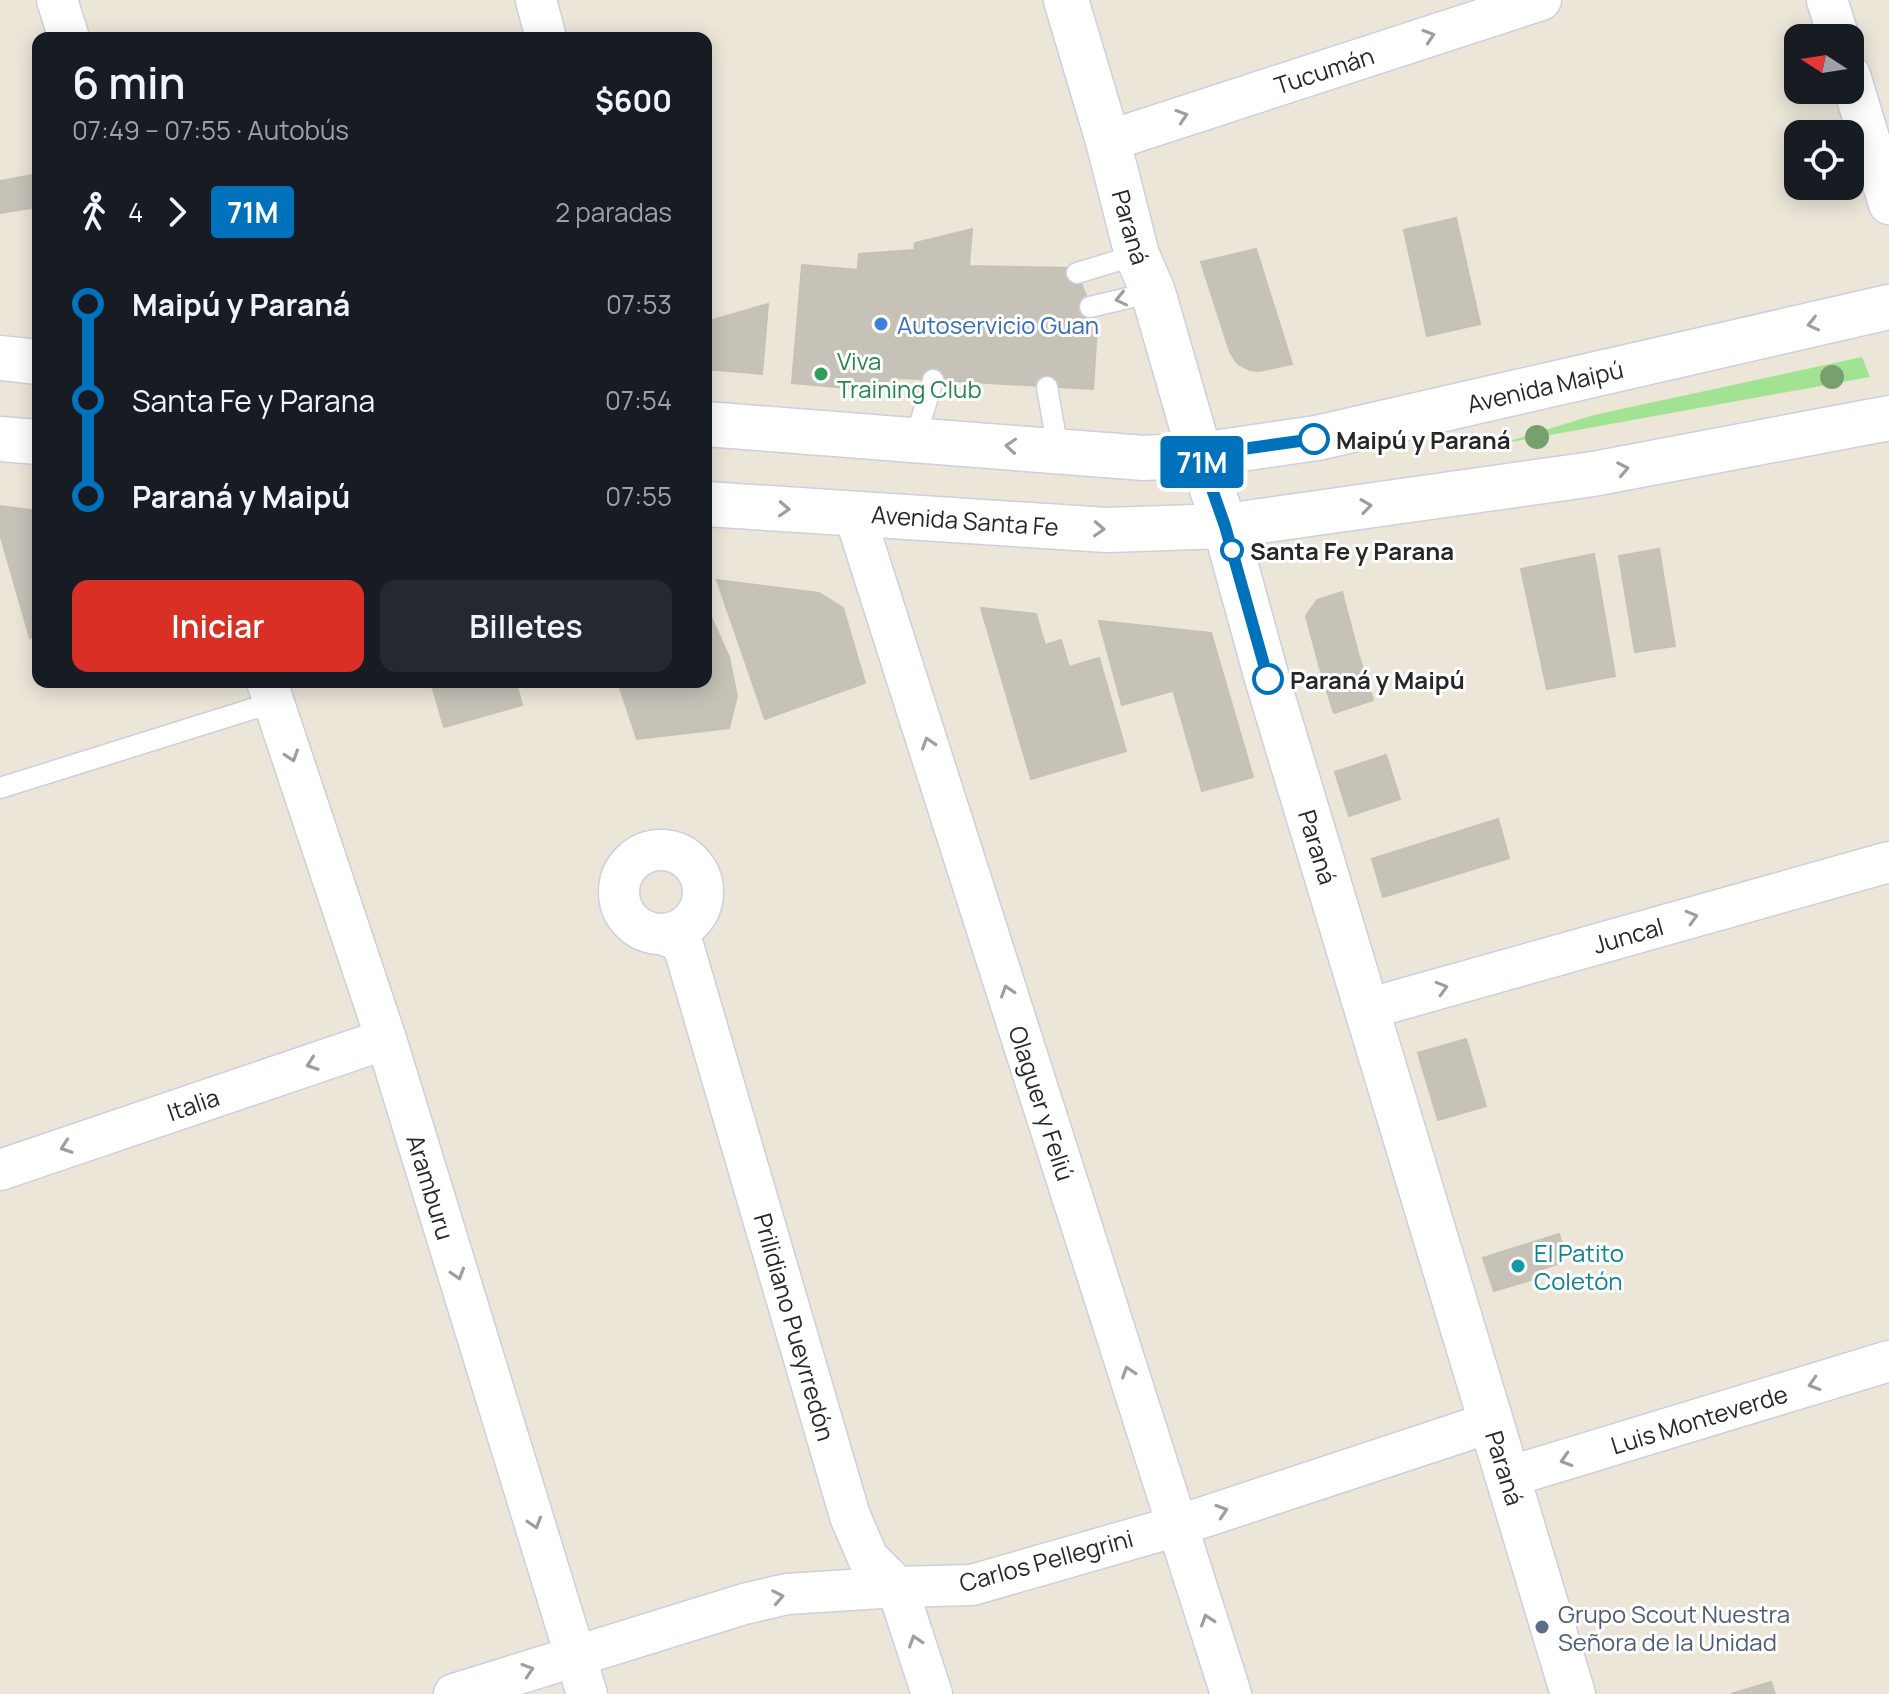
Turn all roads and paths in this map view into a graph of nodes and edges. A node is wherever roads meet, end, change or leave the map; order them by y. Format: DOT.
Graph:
graph roads {
  1 [pos="57,0"];
  2 [pos="536,0"];
  3 [pos="1066,0"];
  4 [pos="1541,0"];
  5 [pos="1827,0"];
  6 [pos="1835,24"];
  7 [pos="67,32"];
  8 [pos="544,32"];
  9 [pos="1859,104"];
  10 [pos="1108,141"];
  11 [pos="1889,204"];
  12 [pos="1077,273"];
  13 [pos="1145,274"];
  14 [pos="1090,307"];
  15 [pos="1889,307"];
  16 [pos="0,358"];
  17 [pos="32,361"];
  18 [pos="933,380"];
  19 [pos="1047,387"];
  20 [pos="1889,418"];
  21 [pos="712,424"];
  22 [pos="0,439"];
  23 [pos="915,440"];
  24 [pos="32,442"];
  25 [pos="1058,450"];
  26 [pos="1200,455"];
  27 [pos="712,504"];
  28 [pos="854,513"];
  29 [pos="1225,526"];
  30 [pos="271,693"];
  31 [pos="0,788"];
  32 [pos="1889,862"];
  33 [pos="680,933"];
  34 [pos="1367,1009"];
  35 [pos="386,1039"];
  36 [pos="0,1170"];
  37 [pos="1889,1361"];
  38 [pos="1492,1422"];
  39 [pos="1508,1477"];
  40 [pos="1177,1526"];
  41 [pos="897,1587"];
  42 [pos="575,1655"];
  43 [pos="454,1694"];
  44 [pos="587,1694"];
  45 [pos="932,1694"];
  46 [pos="1231,1694"];
  47 [pos="1573,1694"];
  1 -- 7 [label="street"];
  2 -- 8 [label="street"];
  3 -- 10 [label="main road, Paraná"];
  10 -- 4 [label="street, Tucumán, one-way"];
  5 -- 6 [label="street"];
  9 -- 11 [label="street"];
  10 -- 13 [label="main road, Paraná"];
  12 -- 13 [label="lane"];
  13 -- 14 [label="lane, one-way"];
  13 -- 26 [label="main road, Paraná"];
  15 -- 26 [label="main road, Avenida Maipú, one-way"];
  16 -- 17 [label="main road"];
  18 -- 23 [label="lane"];
  19 -- 25 [label="lane"];
  29 -- 20 [label="main road, one-way"];
  21 -- 23 [label="main road"];
  22 -- 24 [label="main road"];
  25 -- 23 [label="main road, one-way"];
  25 -- 26 [label="main road"];
  26 -- 29 [label="main road, Paraná"];
  27 -- 28 [label="main road, Avenida Santa Fe, one-way"];
  28 -- 29 [label="main road, Avenida Santa Fe, one-way"];
  40 -- 28 [label="street, Olaguer y Feliú, one-way"];
  29 -- 34 [label="main road, Paraná"];
  30 -- 31 [label="lane"];
  30 -- 35 [label="street, Aramburu, one-way"];
  34 -- 32 [label="street, Juncal, one-way"];
  33 -- 41 [label="street, Prilidiano Pueyrredón"];
  34 -- 38 [label="main road, Paraná"];
  35 -- 36 [label="street, Italia, one-way"];
  35 -- 42 [label="street, Aramburu, one-way"];
  37 -- 39 [label="street, Luis Monteverde, one-way"];
  38 -- 39 [label="main road, Paraná"];
  40 -- 38 [label="street, Carlos Pellegrini, one-way"];
  39 -- 47 [label="main road, Paraná"];
  40 -- 41 [label="street, Carlos Pellegrini"];
  46 -- 40 [label="street, Olaguer y Feliú, one-way"];
  42 -- 41 [label="street, Carlos Pellegrini, one-way"];
  45 -- 41 [label="street, Prilidiano Pueyrredón, one-way"];
  43 -- 42 [label="street, Carlos Pellegrini, one-way"];
  42 -- 44 [label="street, Aramburu"];
}
